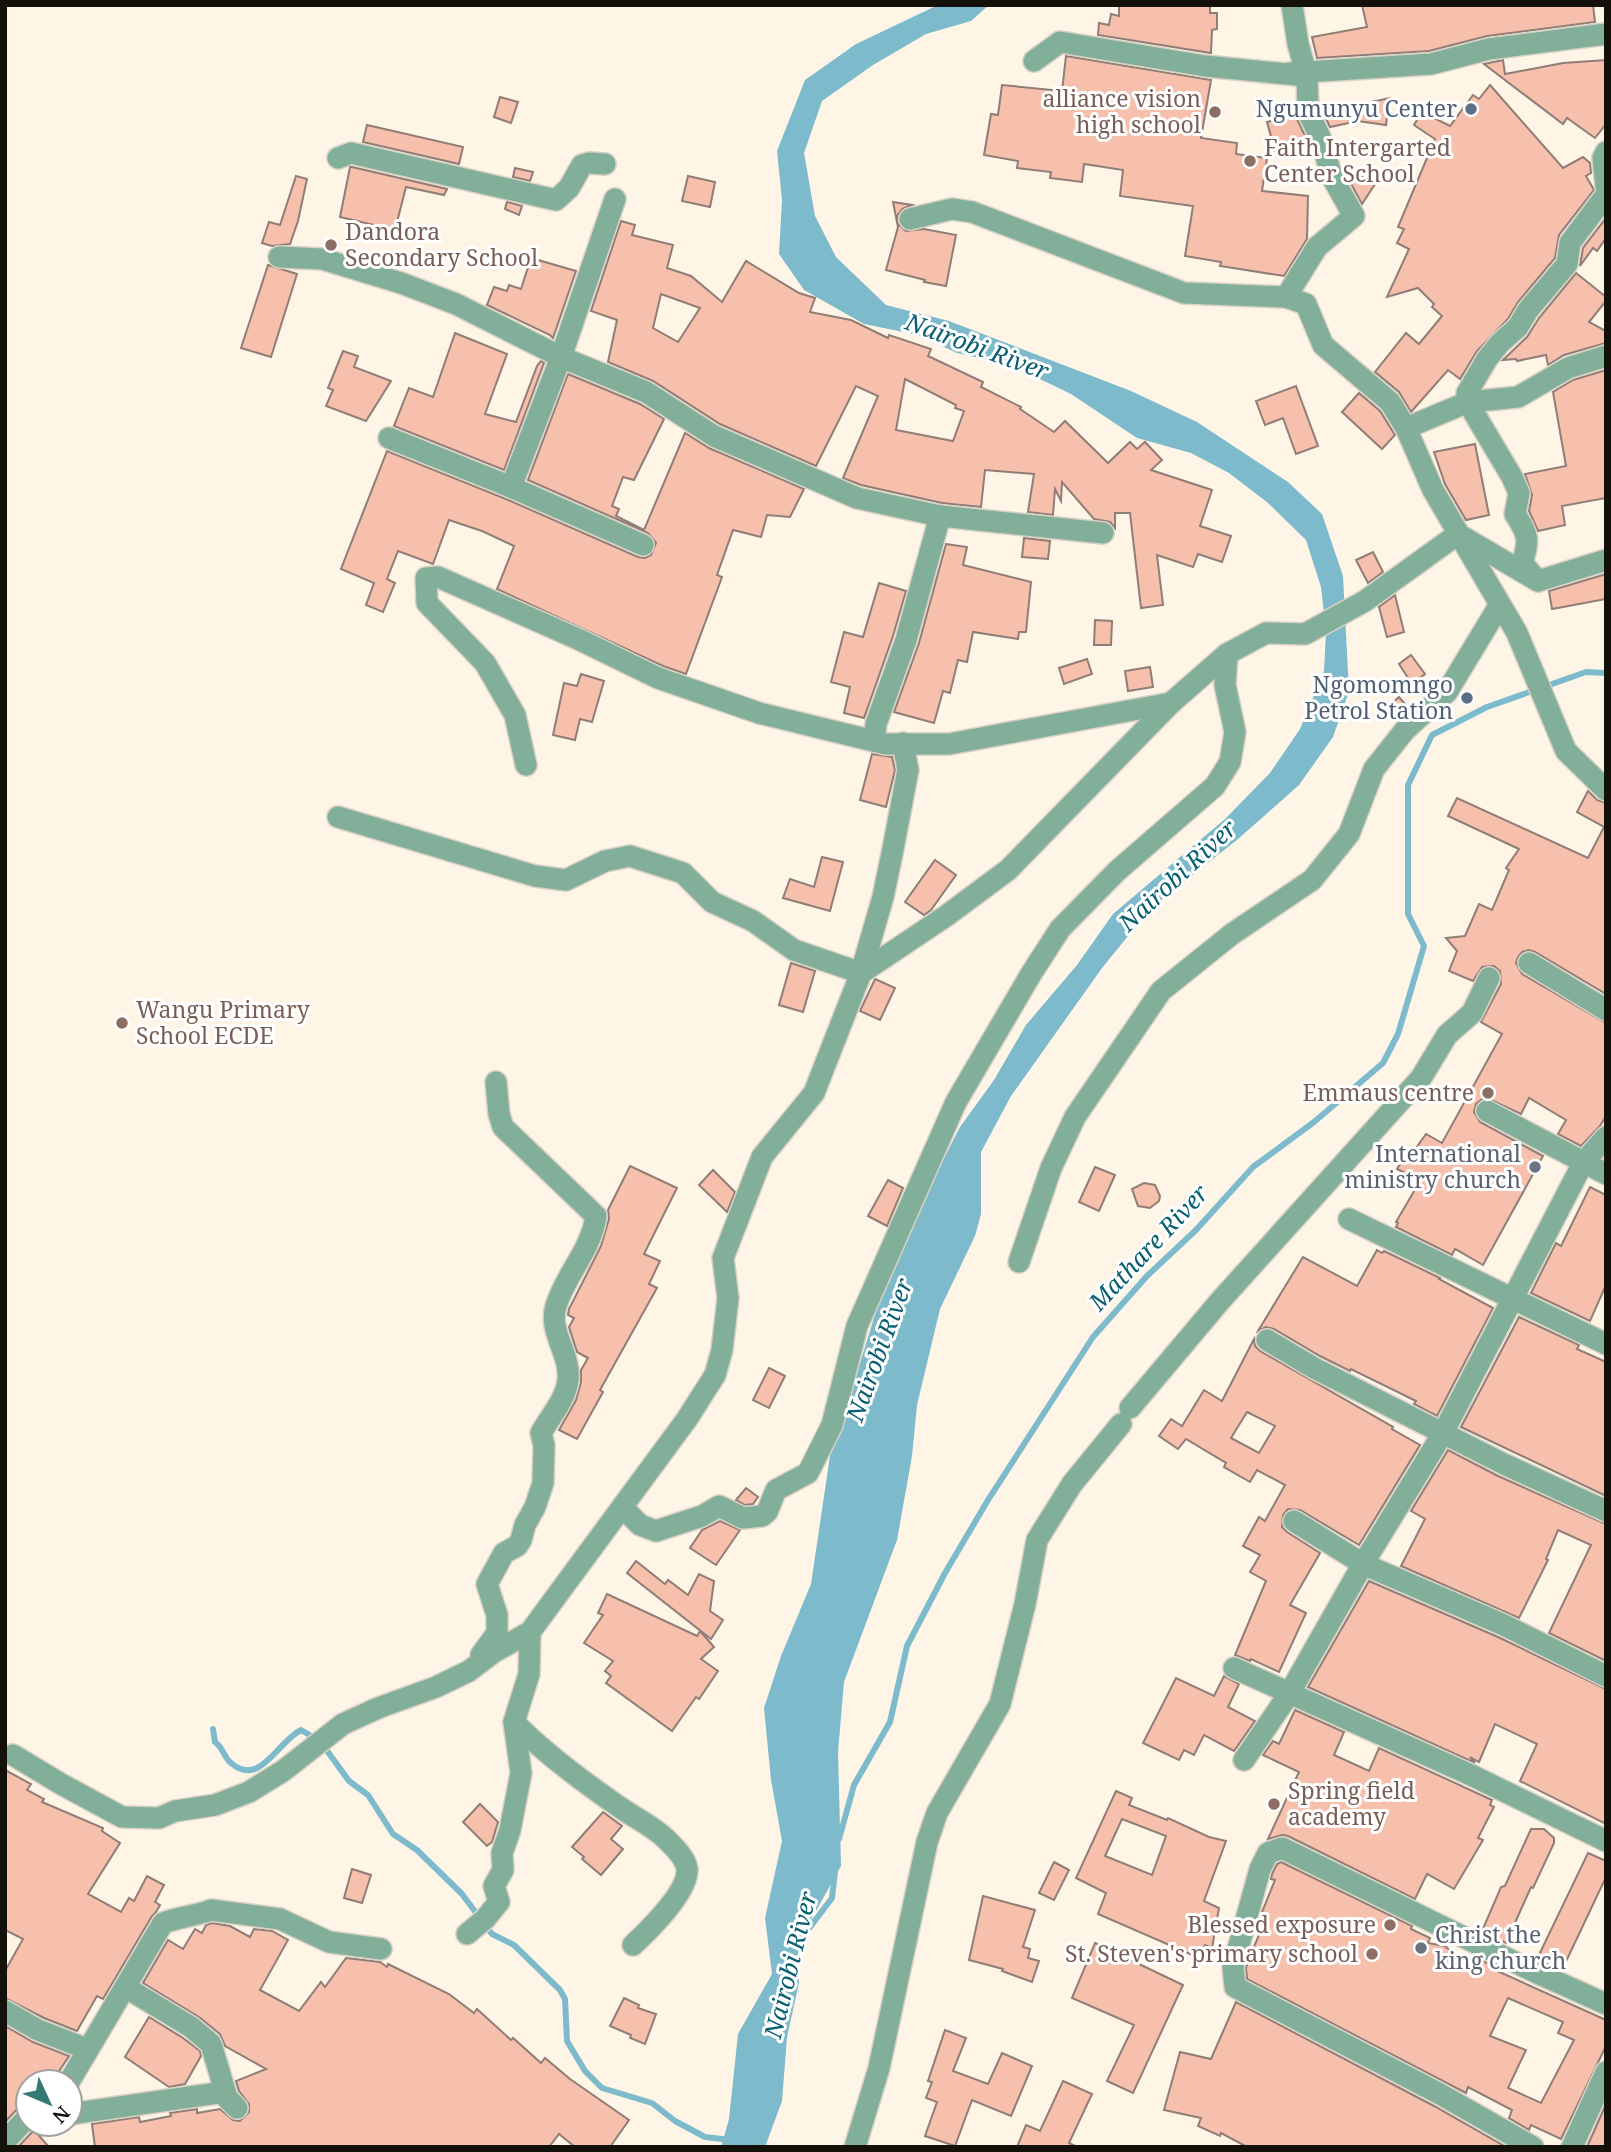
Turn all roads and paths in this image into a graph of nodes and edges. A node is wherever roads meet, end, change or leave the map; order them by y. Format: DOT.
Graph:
graph roads {
  1 [pos="1292,5"];
  2 [pos="1606,34"];
  3 [pos="1034,61"];
  4 [pos="1307,76"];
  5 [pos="1606,152"];
  6 [pos="338,158"];
  7 [pos="605,164"];
  8 [pos="1606,186"];
  9 [pos="1606,195"];
  10 [pos="615,199"];
  11 [pos="1606,204"];
  12 [pos="910,219"];
  13 [pos="1583,227"];
  14 [pos="279,257"];
  15 [pos="1286,297"];
  16 [pos="1606,356"];
  17 [pos="561,357"];
  18 [pos="1468,402"];
  19 [pos="1406,428"];
  20 [pos="389,438"];
  21 [pos="511,487"];
  22 [pos="940,516"];
  23 [pos="1103,533"];
  24 [pos="1458,534"];
  25 [pos="643,545"];
  26 [pos="1606,560"];
  27 [pos="1538,581"];
  28 [pos="1499,606"];
  29 [pos="1227,654"];
  30 [pos="1171,703"];
  31 [pos="874,741"];
  32 [pos="903,743"];
  33 [pos="526,765"];
  34 [pos="1606,790"];
  35 [pos="338,817"];
  36 [pos="1529,963"];
  37 [pos="861,973"];
  38 [pos="1489,978"];
  39 [pos="1606,1010"];
  40 [pos="496,1082"];
  41 [pos="1487,1111"];
  42 [pos="1606,1137"];
  43 [pos="1583,1163"];
  44 [pos="1606,1174"];
  45 [pos="1349,1219"];
  46 [pos="1018,1262"];
  47 [pos="1513,1298"];
  48 [pos="1267,1340"];
  49 [pos="1606,1344"];
  50 [pos="1443,1433"];
  51 [pos="623,1507"];
  52 [pos="1606,1511"];
  53 [pos="1294,1521"];
  54 [pos="1363,1564"];
  55 [pos="530,1632"];
  56 [pos="1234,1668"];
  57 [pos="469,1671"];
  58 [pos="1606,1676"];
  59 [pos="1289,1694"];
  60 [pos="514,1722"];
  61 [pos="13,1755"];
  62 [pos="1244,1760"];
  63 [pos="1606,1841"];
  64 [pos="478,1925"];
  65 [pos="633,1945"];
  66 [pos="381,1949"];
  67 [pos="125,1987"];
  68 [pos="1606,2004"];
  69 [pos="5,2011"];
  70 [pos="87,2049"];
  71 [pos="77,2068"];
  72 [pos="1606,2073"];
  73 [pos="84,2113"];
  74 [pos="855,2147"];
  75 [pos="1533,2147"];
  76 [pos="1572,2147"];
  1 -- 4 [label="street"];
  2 -- 4 [label="street"];
  3 -- 4 [label="street"];
  4 -- 15 [label="street"];
  5 -- 8 [label="street"];
  6 -- 7 [label="street"];
  9 -- 13 [label="street"];
  10 -- 17 [label="street"];
  11 -- 13 [label="street"];
  12 -- 15 [label="street"];
  13 -- 18 [label="street"];
  14 -- 17 [label="street"];
  15 -- 19 [label="street"];
  16 -- 18 [label="street"];
  17 -- 21 [label="street"];
  17 -- 22 [label="street"];
  18 -- 19 [label="street"];
  18 -- 27 [label="street"];
  19 -- 24 [label="street"];
  20 -- 21 [label="street"];
  21 -- 25 [label="street"];
  22 -- 23 [label="street"];
  22 -- 31 [label="street"];
  24 -- 27 [label="street"];
  24 -- 28 [label="street"];
  24 -- 29 [label="street"];
  26 -- 27 [label="street"];
  28 -- 34 [label="street"];
  28 -- 46 [label="street"];
  29 -- 30 [label="street"];
  29 -- 51 [label="street"];
  30 -- 32 [label="street"];
  30 -- 37 [label="street"];
  31 -- 32 [label="street"];
  31 -- 33 [label="street"];
  32 -- 37 [label="street"];
  35 -- 37 [label="street"];
  36 -- 39 [label="street"];
  37 -- 51 [label="street"];
  38 -- 74 [label="street"];
  40 -- 57 [label="street"];
  41 -- 43 [label="street"];
  42 -- 43 [label="street"];
  43 -- 44 [label="street"];
  43 -- 47 [label="street"];
  45 -- 47 [label="street"];
  47 -- 49 [label="street"];
  47 -- 50 [label="street"];
  48 -- 50 [label="street"];
  50 -- 52 [label="street"];
  50 -- 54 [label="street"];
  51 -- 55 [label="street"];
  53 -- 54 [label="street"];
  54 -- 58 [label="street"];
  54 -- 59 [label="street"];
  55 -- 57 [label="street"];
  55 -- 60 [label="street"];
  56 -- 59 [label="street"];
  57 -- 61 [label="street"];
  59 -- 62 [label="street"];
  59 -- 63 [label="street"];
  60 -- 64 [label="street"];
  60 -- 65 [label="street"];
  66 -- 67 [label="street"];
  67 -- 70 [label="street"];
  67 -- 73 [label="street"];
  68 -- 75 [label="street"];
  69 -- 70 [label="street"];
  70 -- 71 [label="street"];
  72 -- 76 [label="street"];
}
